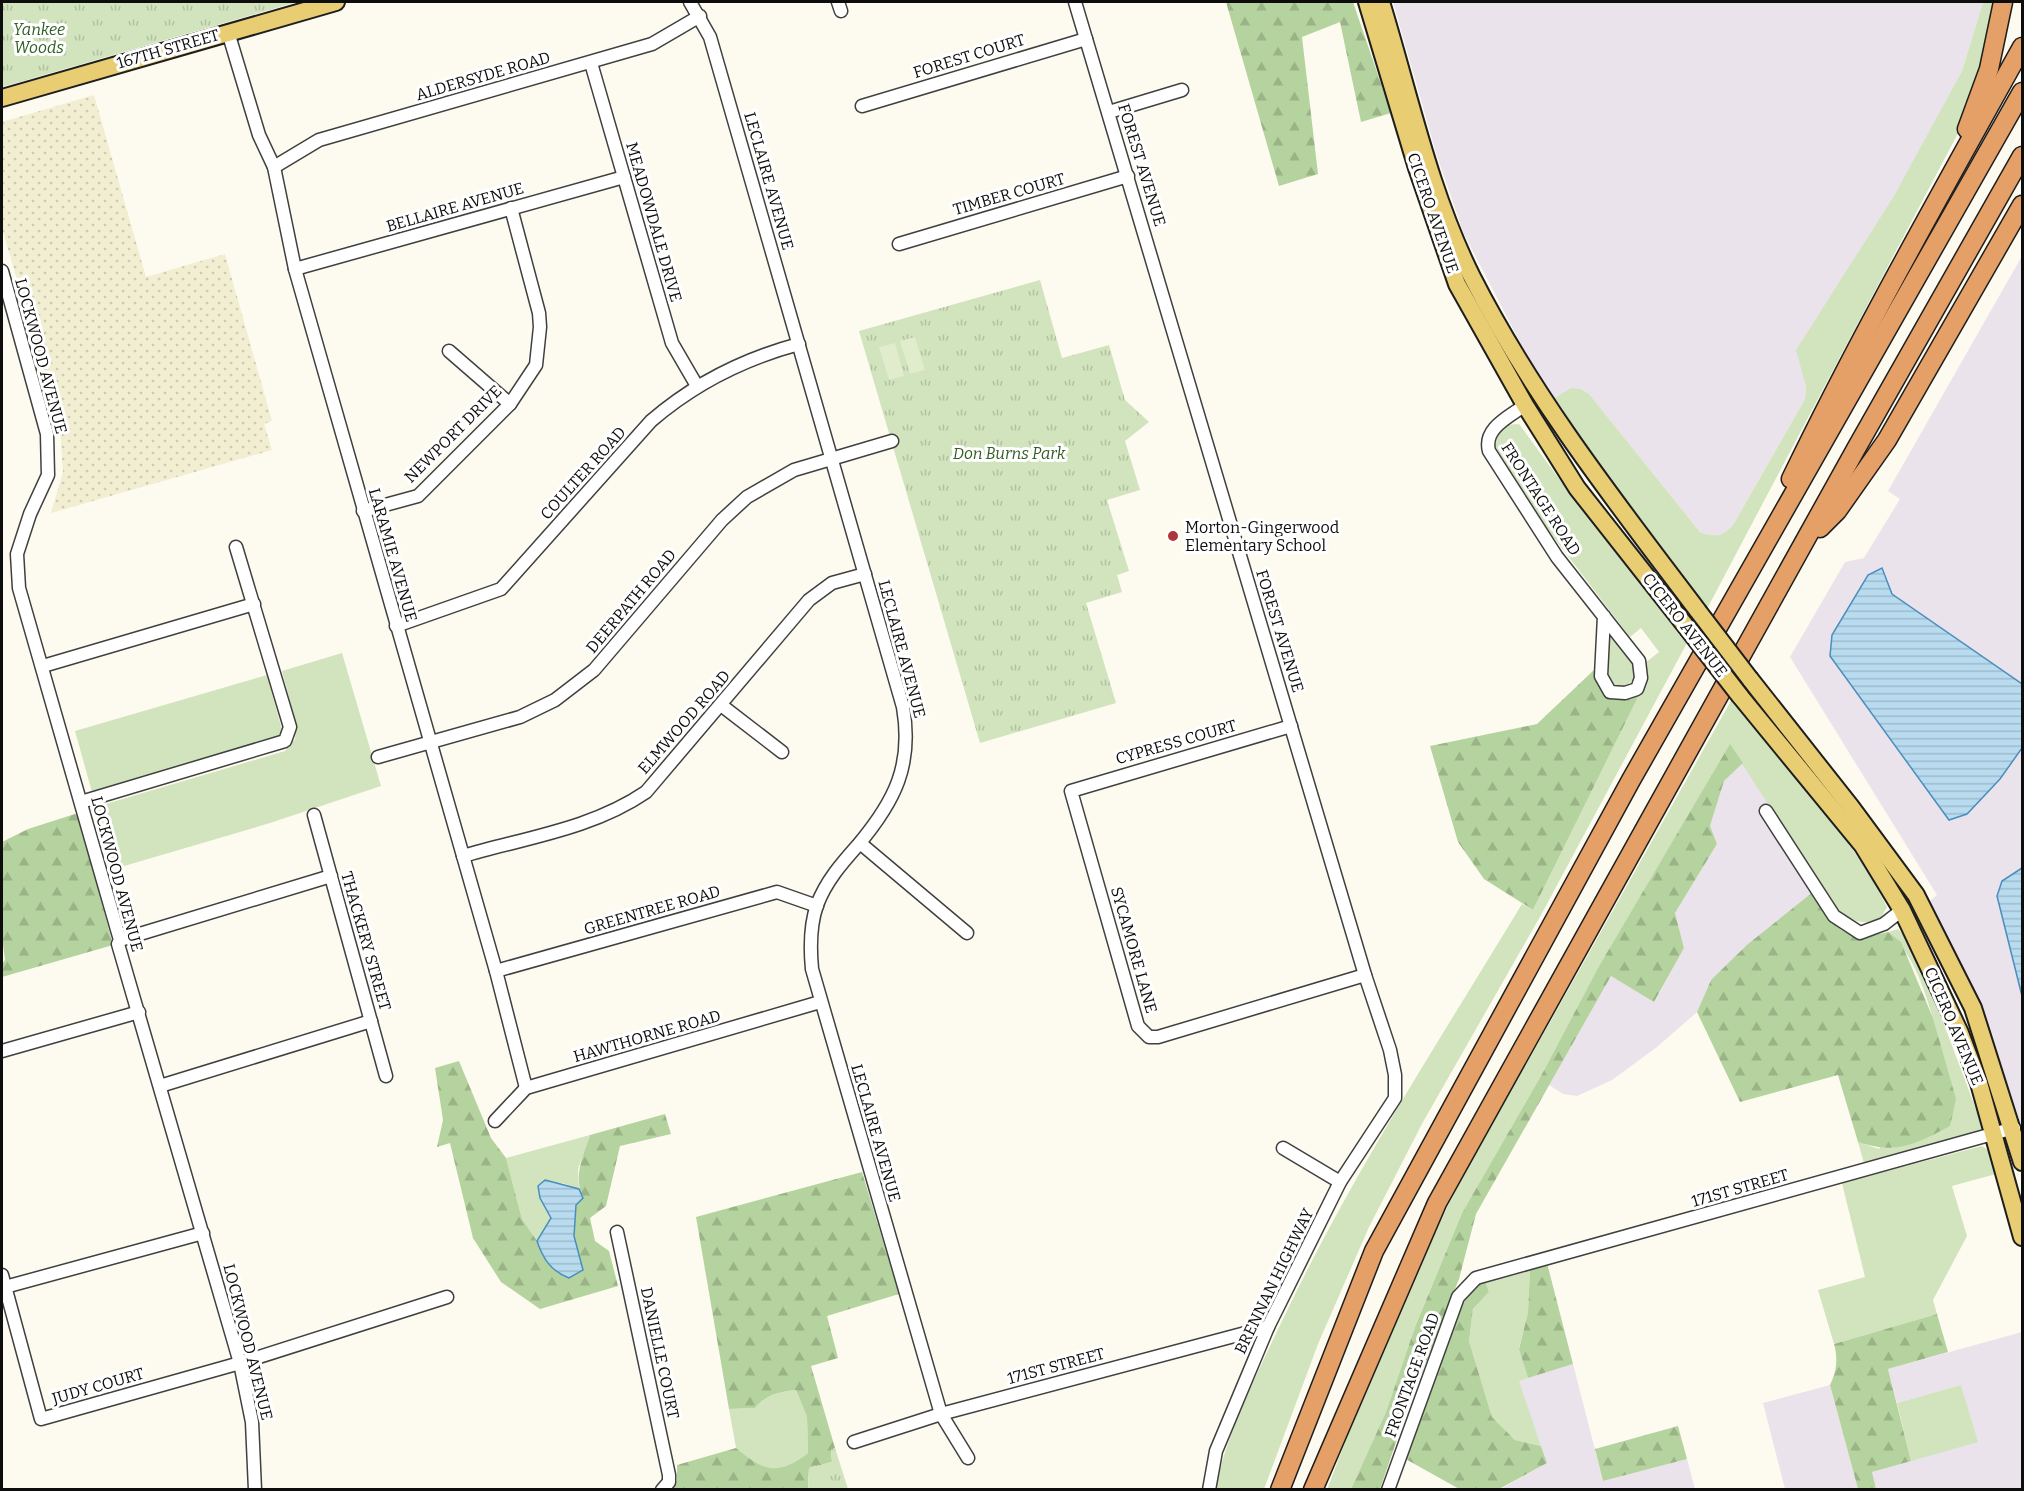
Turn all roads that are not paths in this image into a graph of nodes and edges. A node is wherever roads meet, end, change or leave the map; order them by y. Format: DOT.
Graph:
graph roads {
  1 [pos="336,2"];
  2 [pos="690,2"];
  3 [pos="1075,2"];
  4 [pos="1367,2"];
  5 [pos="1381,2"];
  6 [pos="2003,2"];
  7 [pos="700,16"];
  8 [pos="228,32"];
  9 [pos="1086,39"];
  10 [pos="2022,47"];
  11 [pos="591,63"];
  12 [pos="1182,90"];
  13 [pos="2022,92"];
  14 [pos="2,98"];
  15 [pos="862,106"];
  16 [pos="1108,112"];
  17 [pos="2022,156"];
  18 [pos="274,167"];
  19 [pos="1128,176"];
  20 [pos="624,177"];
  21 [pos="2022,205"];
  22 [pos="511,208"];
  23 [pos="1923,225"];
  24 [pos="899,244"];
  25 [pos="295,269"];
  26 [pos="2,271"];
  27 [pos="799,344"];
  28 [pos="449,351"];
  29 [pos="697,386"];
  30 [pos="1539,394"];
  31 [pos="510,404"];
  32 [pos="1525,405"];
  33 [pos="892,441"];
  34 [pos="832,458"];
  35 [pos="363,511"];
  36 [pos="1806,541"];
  37 [pos="236,547"];
  38 [pos="865,574"];
  39 [pos="254,604"];
  40 [pos="1604,616"];
  41 [pos="1724,618"];
  42 [pos="396,626"];
  43 [pos="43,666"];
  44 [pos="721,705"];
  45 [pos="1291,726"];
  46 [pos="431,742"];
  47 [pos="782,752"];
  48 [pos="378,757"];
  49 [pos="1071,791"];
  50 [pos="81,802"];
  51 [pos="1766,811"];
  52 [pos="314,815"];
  53 [pos="860,843"];
  54 [pos="463,856"];
  55 [pos="331,876"];
  56 [pos="817,906"];
  57 [pos="1902,910"];
  58 [pos="967,933"];
  59 [pos="120,940"];
  60 [pos="496,971"];
  61 [pos="1365,975"];
  62 [pos="820,1002"];
  63 [pos="139,1012"];
  64 [pos="371,1022"];
  65 [pos="2,1051"];
  66 [pos="386,1076"];
  67 [pos="160,1086"];
  68 [pos="525,1088"];
  69 [pos="1395,1098"];
  70 [pos="495,1121"];
  71 [pos="2013,1128"];
  72 [pos="1994,1134"];
  73 [pos="1283,1148"];
  74 [pos="2022,1162"];
  75 [pos="1340,1182"];
  76 [pos="617,1232"];
  77 [pos="203,1233"];
  78 [pos="2022,1237"];
  79 [pos="2,1275"];
  80 [pos="1476,1278"];
  81 [pos="5,1287"];
  82 [pos="447,1297"];
  83 [pos="1268,1328"];
  84 [pos="240,1363"];
  85 [pos="941,1414"];
  86 [pos="854,1442"];
  87 [pos="968,1458"];
  88 [pos="665,1486"];
  89 [pos="255,1490"];
  90 [pos="1209,1490"];
  91 [pos="1280,1490"];
  92 [pos="1313,1490"];
  93 [pos="1388,1490"];
  1 -- 8 [label="main road, 167TH STREET"];
  2 -- 7 [label="street, LECLAIRE AVENUE"];
  3 -- 9 [label="street, FOREST AVENUE"];
  4 -- 32 [label="main road, CICERO AVENUE"];
  5 -- 30 [label="main road, CICERO AVENUE"];
  6 -- 23 [label="highway"];
  7 -- 11 [label="street, ALDERSYDE ROAD"];
  7 -- 27 [label="street, LECLAIRE AVENUE"];
  8 -- 14 [label="main road, 167TH STREET"];
  8 -- 18 [label="street, LARAMIE AVENUE"];
  9 -- 15 [label="street, FOREST COURT"];
  9 -- 16 [label="street, FOREST AVENUE"];
  10 -- 23 [label="highway"];
  11 -- 18 [label="street, ALDERSYDE ROAD"];
  11 -- 20 [label="street, MEADOWDALE DRIVE"];
  12 -- 16 [label="street"];
  13 -- 41 [label="highway"];
  16 -- 19 [label="street, FOREST AVENUE"];
  17 -- 36 [label="highway"];
  18 -- 25 [label="street, LARAMIE AVENUE"];
  19 -- 24 [label="street, TIMBER COURT"];
  19 -- 45 [label="street, FOREST AVENUE"];
  20 -- 22 [label="street, BELLAIRE AVENUE"];
  20 -- 29 [label="street, MEADOWDALE DRIVE"];
  21 -- 36 [label="highway"];
  22 -- 25 [label="street, BELLAIRE AVENUE"];
  22 -- 31 [label="street, NEWPORT DRIVE"];
  23 -- 41 [label="highway"];
  25 -- 35 [label="street, LARAMIE AVENUE"];
  26 -- 43 [label="street, LOCKWOOD AVENUE"];
  27 -- 29 [label="street, COULTER ROAD"];
  27 -- 34 [label="street, LECLAIRE AVENUE"];
  28 -- 31 [label="street"];
  29 -- 42 [label="street, COULTER ROAD"];
  30 -- 32 [label="main road"];
  30 -- 71 [label="main road, CICERO AVENUE, bridge"];
  31 -- 35 [label="street, NEWPORT DRIVE"];
  32 -- 40 [label="street, FRONTAGE ROAD"];
  32 -- 57 [label="main road, CICERO AVENUE, bridge"];
  33 -- 34 [label="street, DEERPATH ROAD"];
  34 -- 38 [label="street, LECLAIRE AVENUE"];
  34 -- 46 [label="street, DEERPATH ROAD"];
  35 -- 42 [label="street, LARAMIE AVENUE"];
  36 -- 92 [label="highway"];
  37 -- 39 [label="street"];
  38 -- 44 [label="street, ELMWOOD ROAD"];
  38 -- 53 [label="street, LECLAIRE AVENUE"];
  39 -- 43 [label="street"];
  39 -- 50 [label="street"];
  40 -- 40 [label="street, FRONTAGE ROAD"];
  41 -- 91 [label="highway"];
  42 -- 46 [label="street, LARAMIE AVENUE"];
  43 -- 50 [label="street, LOCKWOOD AVENUE"];
  44 -- 47 [label="street"];
  44 -- 54 [label="street, ELMWOOD ROAD"];
  45 -- 49 [label="street, CYPRESS COURT"];
  45 -- 61 [label="street, FOREST AVENUE"];
  46 -- 48 [label="street, DEERPATH ROAD"];
  46 -- 54 [label="street, LARAMIE AVENUE"];
  49 -- 61 [label="street, SYCAMORE LANE"];
  50 -- 59 [label="street, LOCKWOOD AVENUE"];
  51 -- 57 [label="street"];
  52 -- 55 [label="street, THACKERY STREET"];
  53 -- 56 [label="street, LECLAIRE AVENUE"];
  53 -- 58 [label="street"];
  54 -- 60 [label="street, LARAMIE AVENUE"];
  55 -- 59 [label="street"];
  55 -- 64 [label="street, THACKERY STREET"];
  56 -- 60 [label="street, GREENTREE ROAD"];
  56 -- 62 [label="street, LECLAIRE AVENUE"];
  57 -- 72 [label="main road, CICERO AVENUE"];
  59 -- 63 [label="street, LOCKWOOD AVENUE"];
  60 -- 68 [label="street, LARAMIE AVENUE"];
  61 -- 69 [label="street, FOREST AVENUE"];
  62 -- 68 [label="street, HAWTHORNE ROAD"];
  62 -- 85 [label="street, LECLAIRE AVENUE"];
  63 -- 65 [label="street"];
  63 -- 67 [label="street, LOCKWOOD AVENUE"];
  64 -- 66 [label="street, THACKERY STREET"];
  64 -- 67 [label="street"];
  67 -- 77 [label="street, LOCKWOOD AVENUE"];
  68 -- 70 [label="street"];
  69 -- 75 [label="street, BRENNAN HIGHWAY"];
  71 -- 72 [label="street, 171ST STREET"];
  71 -- 74 [label="main road, CICERO AVENUE"];
  72 -- 78 [label="main road, CICERO AVENUE"];
  72 -- 80 [label="street, 171ST STREET"];
  73 -- 75 [label="street"];
  75 -- 83 [label="street, BRENNAN HIGHWAY"];
  76 -- 88 [label="street, DANIELLE COURT"];
  77 -- 81 [label="street"];
  77 -- 84 [label="street, LOCKWOOD AVENUE"];
  79 -- 81 [label="street, JUDY COURT"];
  80 -- 93 [label="street, FRONTAGE ROAD"];
  81 -- 84 [label="street, JUDY COURT"];
  82 -- 84 [label="street"];
  83 -- 85 [label="street, 171ST STREET"];
  83 -- 90 [label="street, BRENNAN HIGHWAY"];
  84 -- 89 [label="street, LOCKWOOD AVENUE"];
  85 -- 86 [label="street, 171ST STREET"];
  85 -- 87 [label="street, LECLAIRE AVENUE"];
}
